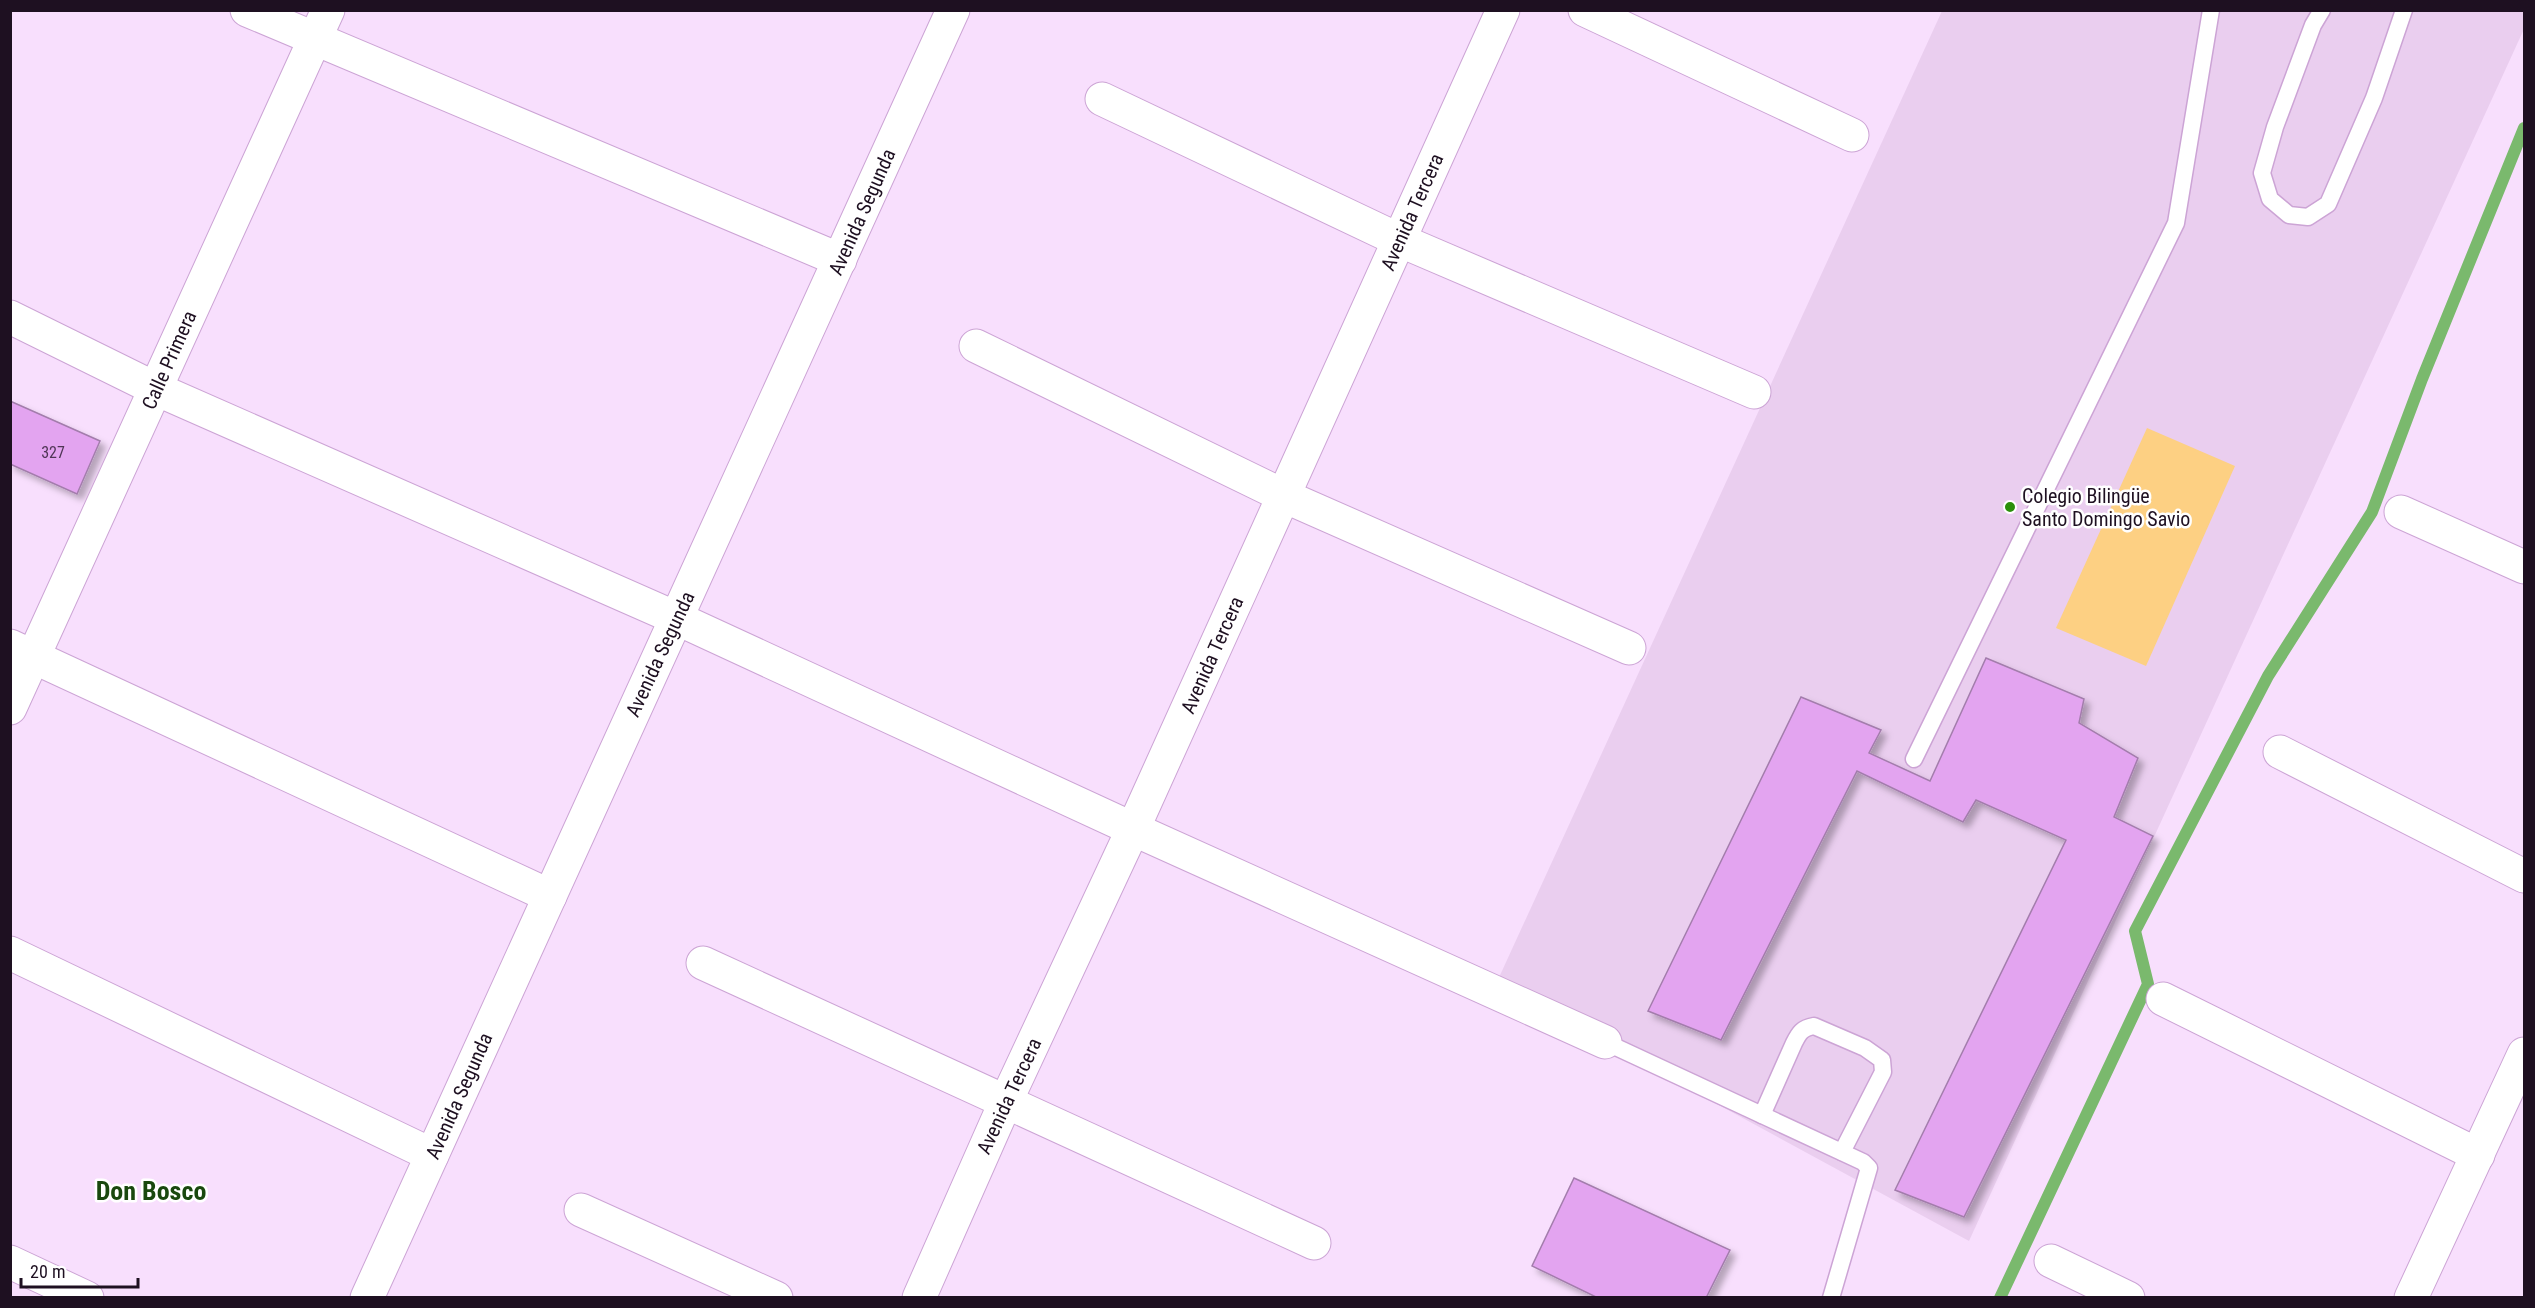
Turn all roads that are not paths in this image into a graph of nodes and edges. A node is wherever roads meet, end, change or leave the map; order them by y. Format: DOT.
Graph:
graph roads {
  1 [pos="247,10"];
  2 [pos="1503,10"];
  3 [pos="1586,10"];
  4 [pos="2211,10"];
  5 [pos="2322,10"];
  6 [pos="2404,10"];
  7 [pos="951,11"];
  8 [pos="321,25"];
  9 [pos="1102,99"];
  10 [pos="1852,135"];
  11 [pos="1399,240"];
  12 [pos="840,260"];
  13 [pos="10,317"];
  14 [pos="976,346"];
  15 [pos="156,389"];
  16 [pos="1754,392"];
  17 [pos="1284,496"];
  18 [pos="2401,512"];
  19 [pos="2524,567"];
  20 [pos="676,618"];
  21 [pos="1629,648"];
  22 [pos="22,652"];
  23 [pos="10,708"];
  24 [pos="2280,752"];
  25 [pos="1914,759"];
  26 [pos="1133,829"];
  27 [pos="2524,876"];
  28 [pos="550,896"];
  29 [pos="10,952"];
  30 [pos="703,963"];
  31 [pos="2163,999"];
  32 [pos="1605,1042"];
  33 [pos="2524,1054"];
  34 [pos="1006,1101"];
  35 [pos="1762,1115"];
  36 [pos="1842,1152"];
  37 [pos="432,1155"];
  38 [pos="2478,1155"];
  39 [pos="581,1210"];
  40 [pos="1314,1243"];
  41 [pos="2051,1261"];
  42 [pos="10,1262"];
  43 [pos="87,1298"];
  44 [pos="367,1298"];
  45 [pos="776,1298"];
  46 [pos="919,1298"];
  47 [pos="1831,1298"];
  48 [pos="2128,1298"];
  49 [pos="2411,1298"];
  1 -- 8 [label="street"];
  2 -- 11 [label="street, Avenida Tercera"];
  3 -- 10 [label="street"];
  4 -- 25 [label="lane"];
  5 -- 6 [label="lane"];
  7 -- 12 [label="street, Avenida Segunda"];
  8 -- 12 [label="street"];
  8 -- 15 [label="street, Calle Primera"];
  9 -- 11 [label="street"];
  11 -- 16 [label="street"];
  11 -- 17 [label="street, Avenida Tercera"];
  12 -- 20 [label="street, Avenida Segunda"];
  13 -- 15 [label="street"];
  14 -- 17 [label="street"];
  15 -- 20 [label="street"];
  15 -- 22 [label="street, Calle Primera"];
  17 -- 21 [label="street"];
  17 -- 26 [label="street, Avenida Tercera"];
  18 -- 19 [label="street"];
  20 -- 26 [label="street"];
  20 -- 28 [label="street, Avenida Segunda"];
  22 -- 23 [label="street, Calle Primera"];
  22 -- 28 [label="street"];
  24 -- 27 [label="street"];
  26 -- 32 [label="street"];
  26 -- 34 [label="street, Avenida Tercera"];
  28 -- 37 [label="street, Avenida Segunda"];
  29 -- 37 [label="street"];
  30 -- 34 [label="street"];
  31 -- 38 [label="street"];
  32 -- 35 [label="lane"];
  33 -- 38 [label="street"];
  34 -- 40 [label="street"];
  34 -- 46 [label="street, Avenida Tercera"];
  35 -- 36 [label="lane"];
  35 -- 36 [label="lane"];
  36 -- 47 [label="lane"];
  37 -- 44 [label="street, Avenida Segunda"];
  38 -- 49 [label="street"];
  39 -- 45 [label="street"];
  41 -- 48 [label="street"];
  42 -- 43 [label="street"];
}
